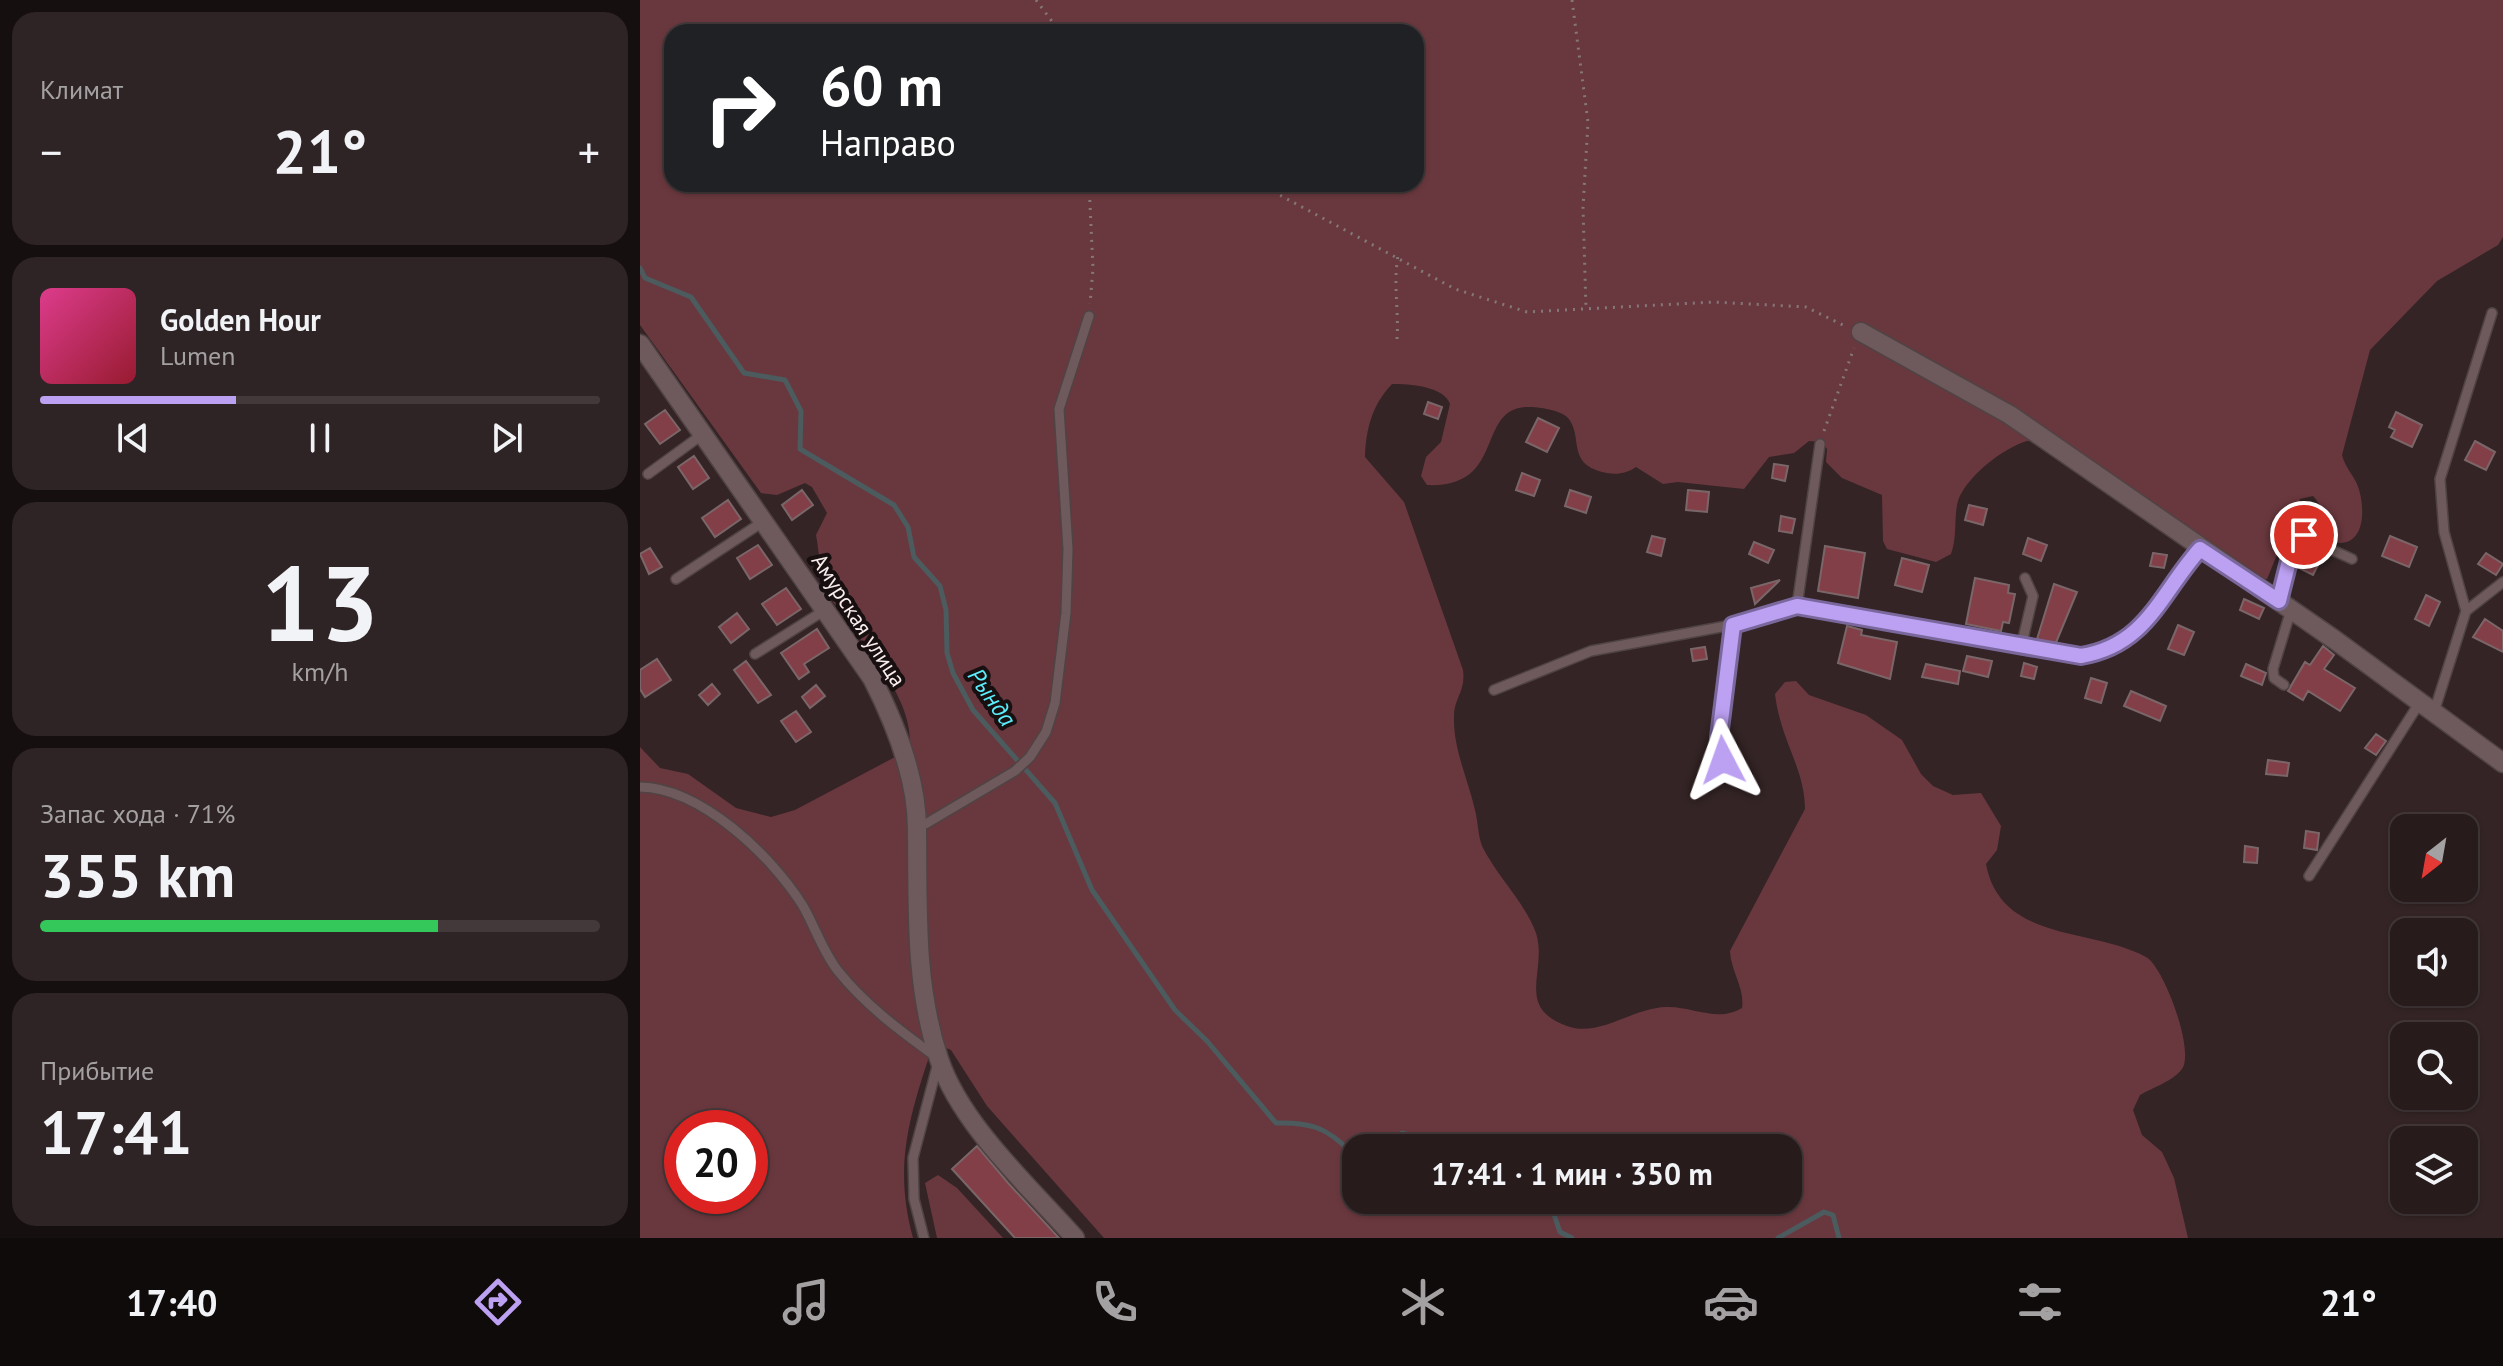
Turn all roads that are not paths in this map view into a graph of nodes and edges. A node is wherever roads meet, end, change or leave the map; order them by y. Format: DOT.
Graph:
graph roads {
  1 [pos="2492,313"];
  2 [pos="1089,316"];
  3 [pos="1861,332"];
  4 [pos="640,344"];
  5 [pos="703,434"];
  6 [pos="1820,444"];
  7 [pos="648,474"];
  8 [pos="764,521"];
  9 [pos="2200,549"];
  10 [pos="2352,559"];
  11 [pos="2025,578"];
  12 [pos="676,579"];
  13 [pos="2503,582"];
  14 [pos="1797,606"];
  15 [pos="2285,606"];
  16 [pos="825,610"];
  17 [pos="2466,611"];
  18 [pos="1733,625"];
  19 [pos="2021,647"];
  20 [pos="755,654"];
  21 [pos="2284,685"];
  22 [pos="1494,690"];
  23 [pos="2427,707"];
  24 [pos="1723,760"];
  25 [pos="2503,763"];
  26 [pos="640,787"];
  27 [pos="917,829"];
  28 [pos="2309,876"];
  29 [pos="939,1059"];
  30 [pos="924,1238"];
  31 [pos="1075,1238"];
  1 -- 17 [label="lane"];
  2 -- 27 [label="lane"];
  3 -- 9 [label="street"];
  4 -- 5 [label="street, Амурская улица"];
  5 -- 7 [label="lane"];
  5 -- 8 [label="street, Амурская улица"];
  6 -- 14 [label="lane"];
  8 -- 12 [label="lane"];
  8 -- 16 [label="street, Амурская улица"];
  9 -- 15 [label="street"];
  9 -- 19 [label="lane"];
  10 -- 15 [label="lane"];
  11 -- 19 [label="lane"];
  13 -- 17 [label="lane"];
  14 -- 18 [label="lane"];
  14 -- 19 [label="lane"];
  15 -- 21 [label="lane"];
  15 -- 23 [label="street"];
  16 -- 20 [label="lane"];
  16 -- 27 [label="street, Амурская улица"];
  17 -- 23 [label="lane"];
  18 -- 22 [label="lane"];
  18 -- 24 [label="lane"];
  23 -- 25 [label="street"];
  23 -- 28 [label="lane"];
  26 -- 29 [label="lane"];
  27 -- 29 [label="street, Амурская улица"];
  29 -- 30 [label="lane"];
  29 -- 31 [label="street, Амурская улица"];
}
